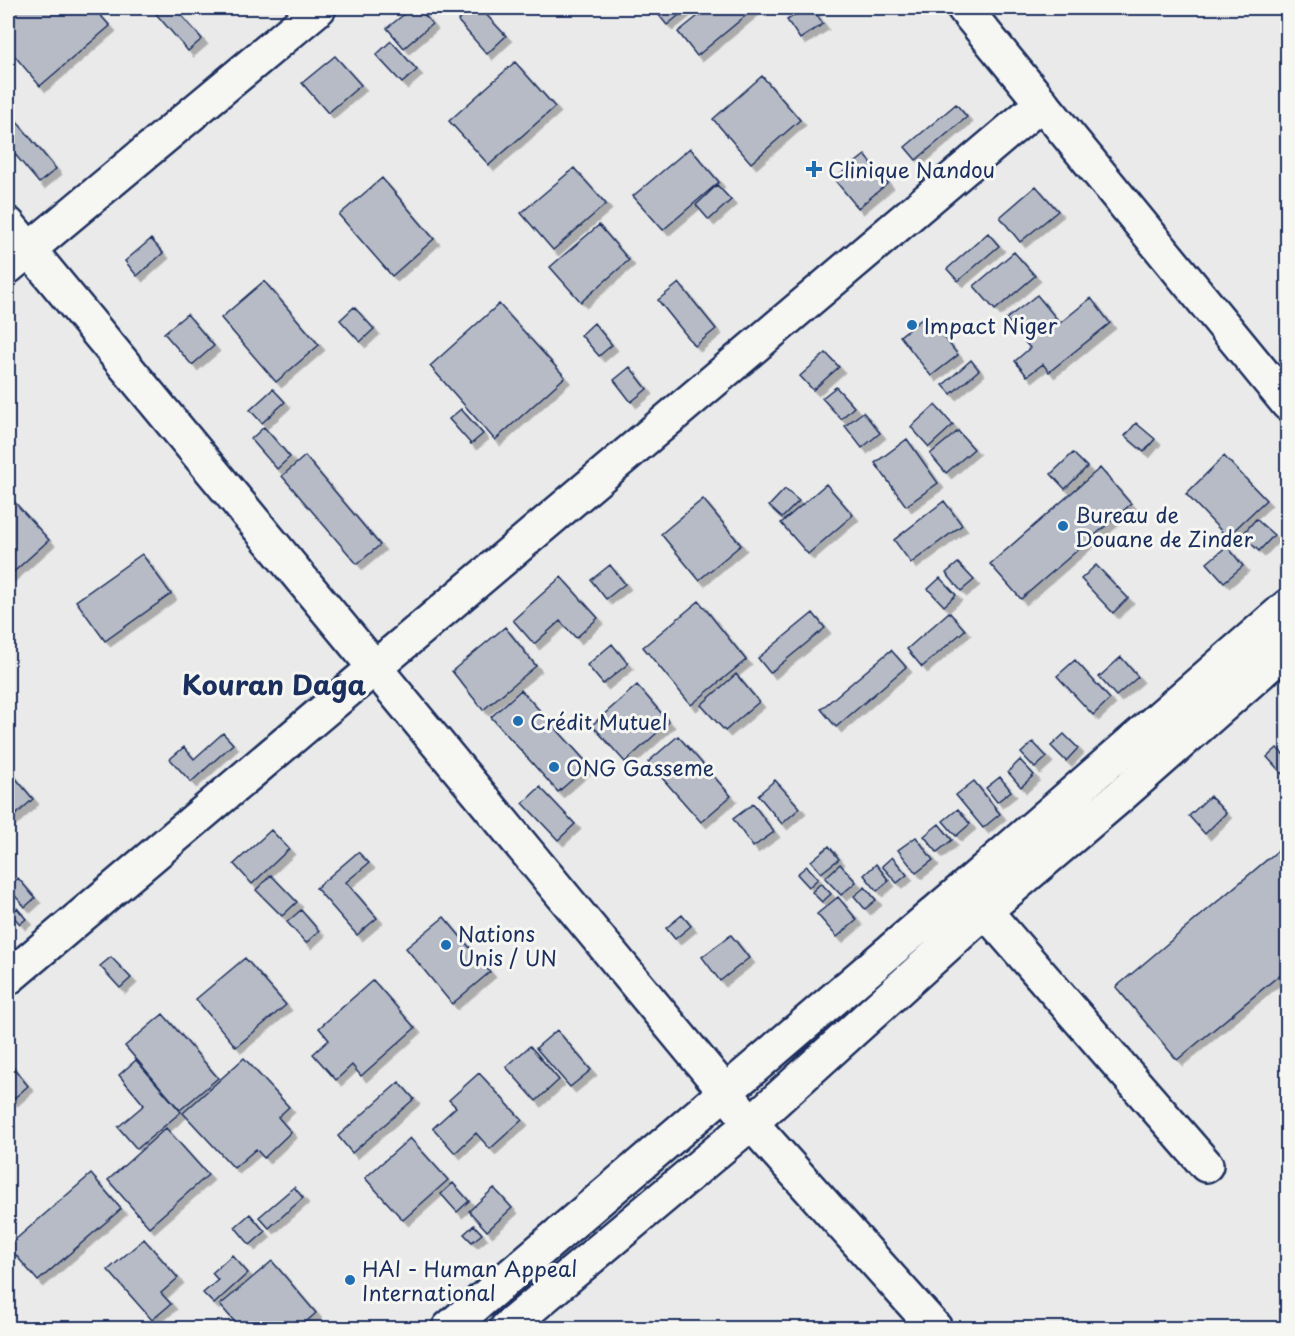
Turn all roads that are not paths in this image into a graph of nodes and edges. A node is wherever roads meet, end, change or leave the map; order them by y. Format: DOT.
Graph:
graph roads {
  1 [pos="319,8"];
  2 [pos="964,8"];
  3 [pos="1042,103"];
  4 [pos="8,224"];
  5 [pos="18,258"];
  6 [pos="1287,404"];
  7 [pos="1287,606"];
  8 [pos="1287,648"];
  9 [pos="375,667"];
  10 [pos="1095,772"];
  11 [pos="1118,798"];
  12 [pos="975,899"];
  13 [pos="8,978"];
  14 [pos="726,1093"];
  15 [pos="750,1123"];
  16 [pos="1206,1165"];
  17 [pos="449,1329"];
  18 [pos="507,1329"];
  19 [pos="935,1329"];
  1 -- 5 [label="main road"];
  2 -- 3 [label="main road"];
  3 -- 6 [label="main road"];
  3 -- 9 [label="main road"];
  4 -- 5 [label="main road"];
  5 -- 9 [label="main road"];
  7 -- 10 [label="main road"];
  8 -- 11 [label="main road"];
  9 -- 13 [label="main road"];
  9 -- 14 [label="main road"];
  10 -- 11 [label="main road"];
  10 -- 12 [label="main road"];
  11 -- 12 [label="main road"];
  12 -- 14 [label="main road"];
  12 -- 15 [label="main road"];
  12 -- 16 [label="main road"];
  14 -- 15 [label="main road"];
  14 -- 17 [label="main road"];
  15 -- 18 [label="main road"];
  15 -- 19 [label="main road"];
}
